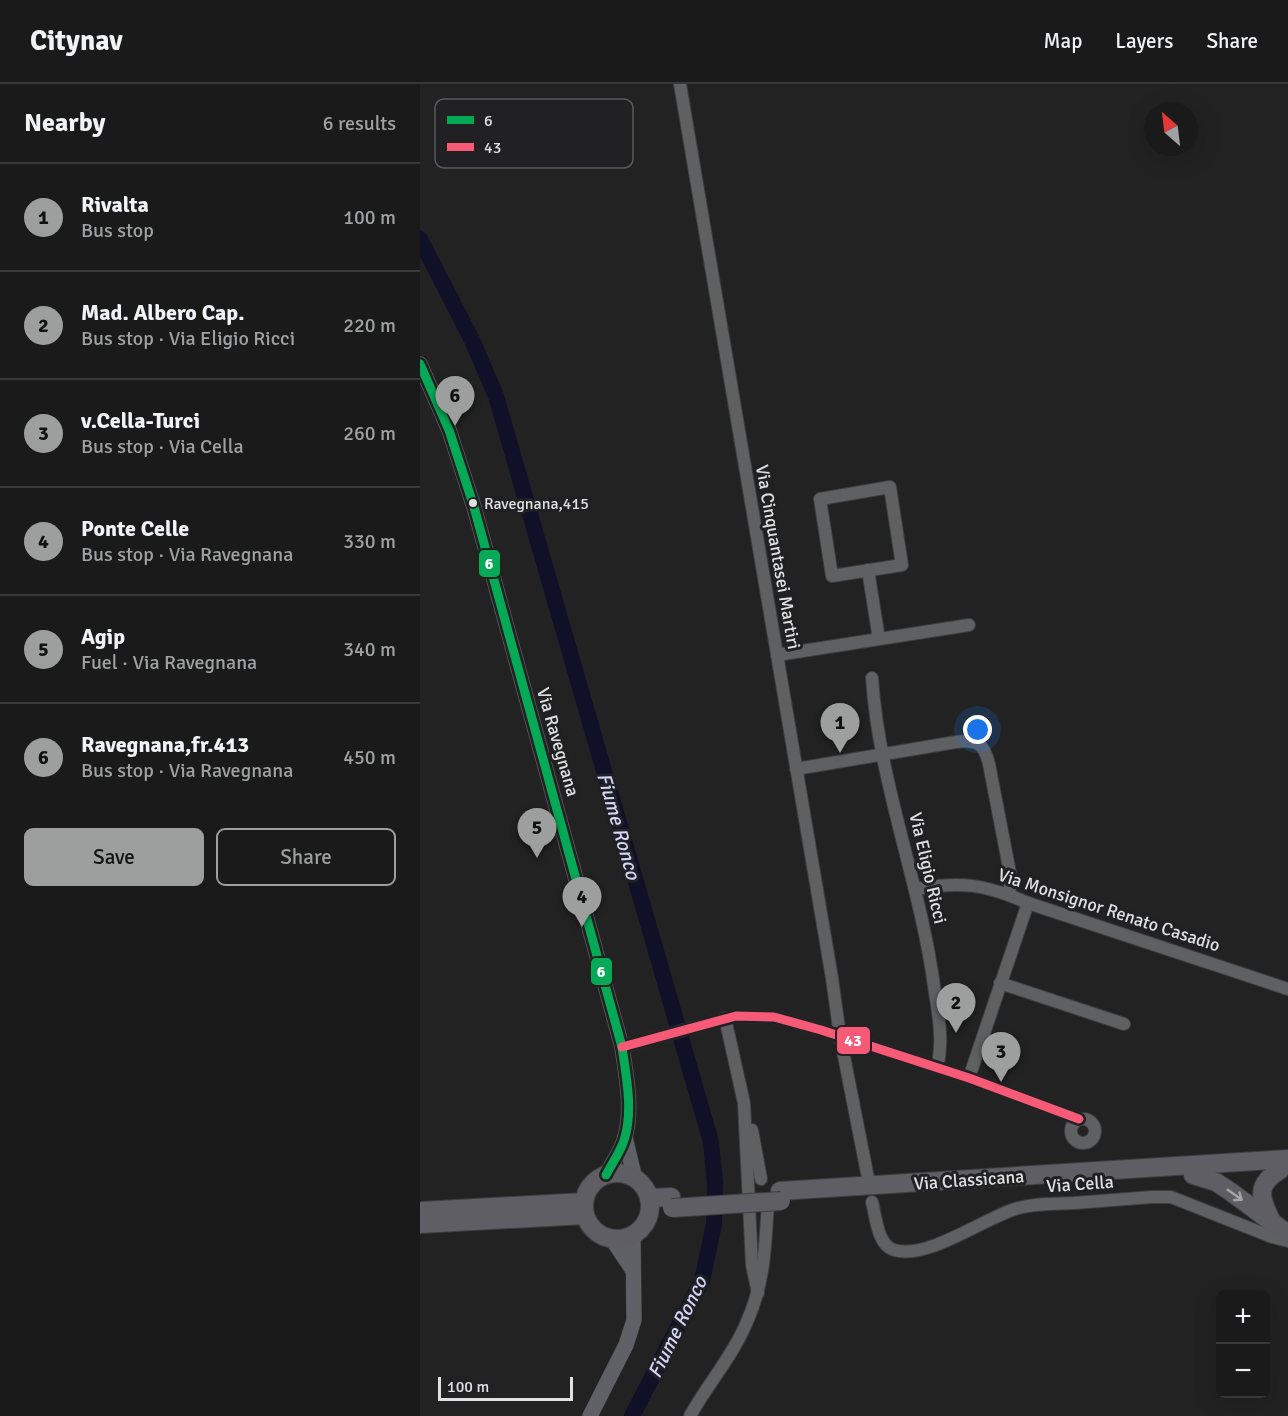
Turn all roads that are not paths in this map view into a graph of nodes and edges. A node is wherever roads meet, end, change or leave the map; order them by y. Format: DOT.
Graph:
graph roads {
  1 [pos="680,84"];
  2 [pos="420,364"];
  3 [pos="868,570"];
  4 [pos="969,625"];
  5 [pos="879,639"];
  6 [pos="777,655"];
  7 [pos="872,678"];
  8 [pos="882,754"];
  9 [pos="796,769"];
  10 [pos="916,889"];
  11 [pos="1010,895"];
  12 [pos="1028,903"];
  13 [pos="1000,983"];
  14 [pos="1288,989"];
  15 [pos="722,1019"];
  16 [pos="1124,1024"];
  17 [pos="840,1036"];
  18 [pos="628,1045"];
  19 [pos="937,1067"];
  20 [pos="969,1078"];
  21 [pos="744,1103"];
  22 [pos="1079,1119"];
  23 [pos="625,1137"];
  24 [pos="1286,1166"];
  25 [pos="606,1175"];
  26 [pos="1193,1175"];
  27 [pos="868,1178"];
  28 [pos="635,1179"];
  29 [pos="761,1179"];
  30 [pos="776,1198"];
  31 [pos="872,1202"];
  32 [pos="650,1204"];
  33 [pos="585,1209"];
  34 [pos="420,1211"];
  35 [pos="1273,1223"];
  36 [pos="420,1224"];
  37 [pos="1288,1234"];
  38 [pos="633,1235"];
  39 [pos="612,1239"];
  40 [pos="1288,1241"];
  41 [pos="632,1270"];
  42 [pos="758,1293"];
  43 [pos="590,1416"];
  44 [pos="690,1416"];
  1 -- 6 [label="street, Via Cinquantasei Martiri"];
  2 -- 18 [label="main road, Via Ravegnana"];
  3 -- 3 [label="street"];
  3 -- 5 [label="street"];
  4 -- 5 [label="street"];
  5 -- 6 [label="street"];
  6 -- 9 [label="street, Via Cinquantasei Martiri"];
  7 -- 8 [label="street, Via Eligio Ricci"];
  8 -- 9 [label="street"];
  8 -- 10 [label="street, Via Eligio Ricci"];
  8 -- 11 [label="street"];
  9 -- 17 [label="street, Via Cinquantasei Martiri"];
  10 -- 11 [label="street, Via Monsignor Renato Casadio"];
  10 -- 19 [label="street, Via Eligio Ricci"];
  11 -- 12 [label="street, Via Monsignor Renato Casadio"];
  12 -- 13 [label="street"];
  12 -- 14 [label="street, Via Monsignor Renato Casadio"];
  13 -- 16 [label="street"];
  13 -- 20 [label="street"];
  15 -- 17 [label="street"];
  15 -- 18 [label="street"];
  15 -- 21 [label="street"];
  17 -- 19 [label="street"];
  17 -- 27 [label="street"];
  18 -- 23 [label="main road, Via Ravegnana"];
  19 -- 20 [label="street"];
  20 -- 22 [label="street"];
  21 -- 29 [label="street"];
  21 -- 42 [label="street"];
  23 -- 25 [label="main road, Via Ravegnana"];
  23 -- 28 [label="main road, Via Ravegnana"];
  24 -- 26 [label="highway, Via Classicana"];
  24 -- 30 [label="highway, Via Classicana"];
  24 -- 35 [label="highway"];
  25 -- 28 [label="highway"];
  25 -- 33 [label="highway"];
  26 -- 30 [label="highway, Via Classicana"];
  26 -- 35 [label="highway, one-way"];
  28 -- 32 [label="highway"];
  30 -- 32 [label="highway, Via Classicana"];
  30 -- 42 [label="street"];
  31 -- 40 [label="street, Via Cella"];
  32 -- 38 [label="highway"];
  33 -- 34 [label="highway"];
  33 -- 36 [label="highway"];
  33 -- 39 [label="highway"];
  35 -- 37 [label="highway"];
  38 -- 39 [label="highway"];
  38 -- 41 [label="main road"];
  39 -- 41 [label="main road"];
  41 -- 43 [label="main road"];
  42 -- 44 [label="street"];
}
